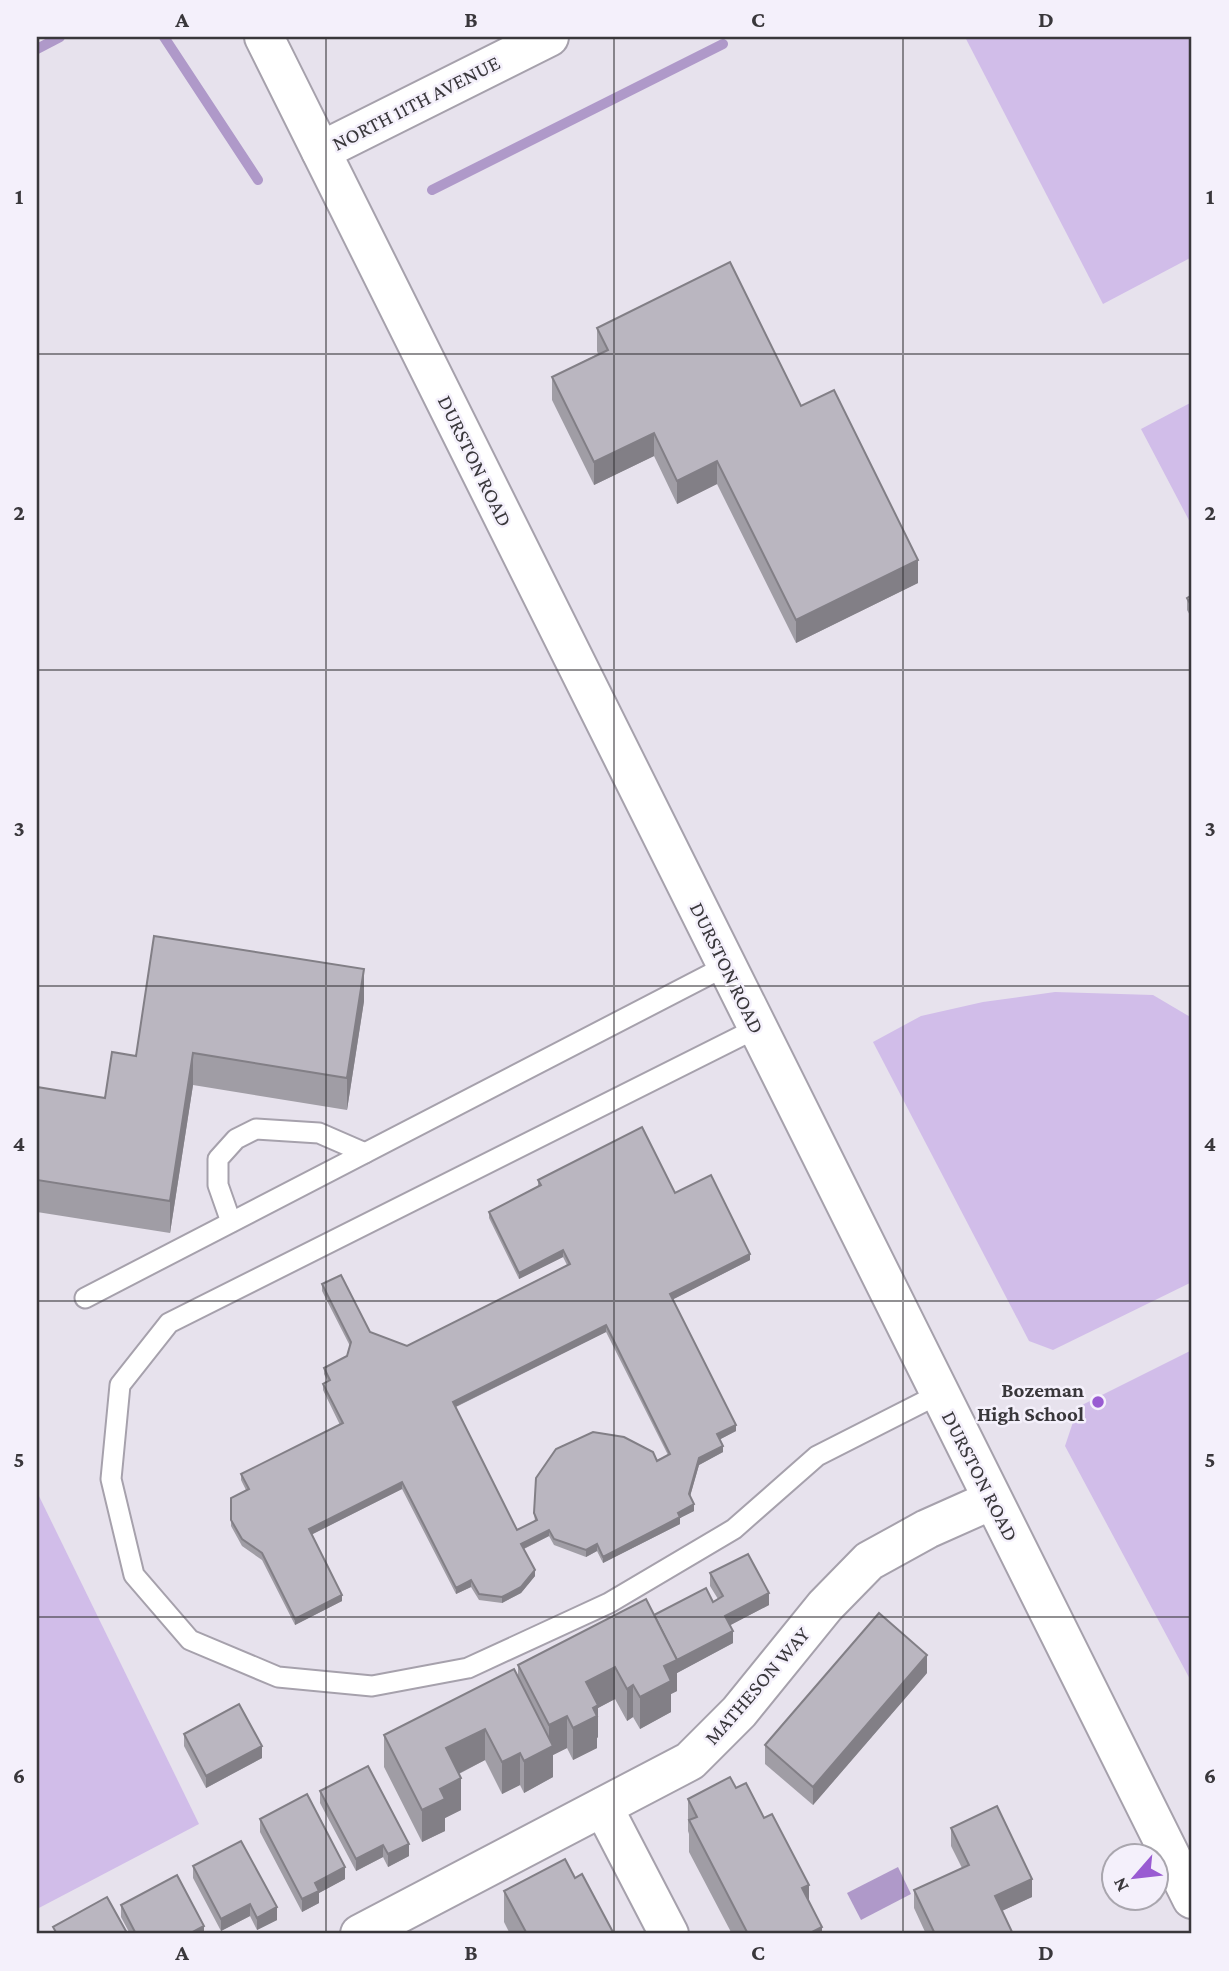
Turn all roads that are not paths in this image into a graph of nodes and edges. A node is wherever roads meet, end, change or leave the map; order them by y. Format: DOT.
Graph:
graph roads {
  1 [pos="264,37"];
  2 [pos="548,37"];
  3 [pos="321,151"];
  4 [pos="726,966"];
  5 [pos="757,1028"];
  6 [pos="365,1153"];
  7 [pos="230,1222"];
  8 [pos="85,1298"];
  9 [pos="939,1394"];
  10 [pos="992,1500"];
  11 [pos="603,1807"];
  12 [pos="1192,1899"];
  13 [pos="360,1934"];
  14 [pos="669,1934"];
  1 -- 3 [label="main road, DURSTON ROAD"];
  2 -- 3 [label="main road, NORTH 11TH AVENUE"];
  3 -- 4 [label="main road, DURSTON ROAD"];
  4 -- 5 [label="main road, DURSTON ROAD"];
  4 -- 6 [label="lane"];
  5 -- 9 [label="main road, DURSTON ROAD"];
  5 -- 9 [label="lane"];
  6 -- 7 [label="lane"];
  6 -- 7 [label="lane"];
  7 -- 8 [label="lane"];
  9 -- 10 [label="main road, DURSTON ROAD"];
  10 -- 11 [label="main road, MATHESON WAY"];
  10 -- 12 [label="main road, DURSTON ROAD"];
  11 -- 13 [label="main road, MATHESON WAY"];
  11 -- 14 [label="main road"];
}
